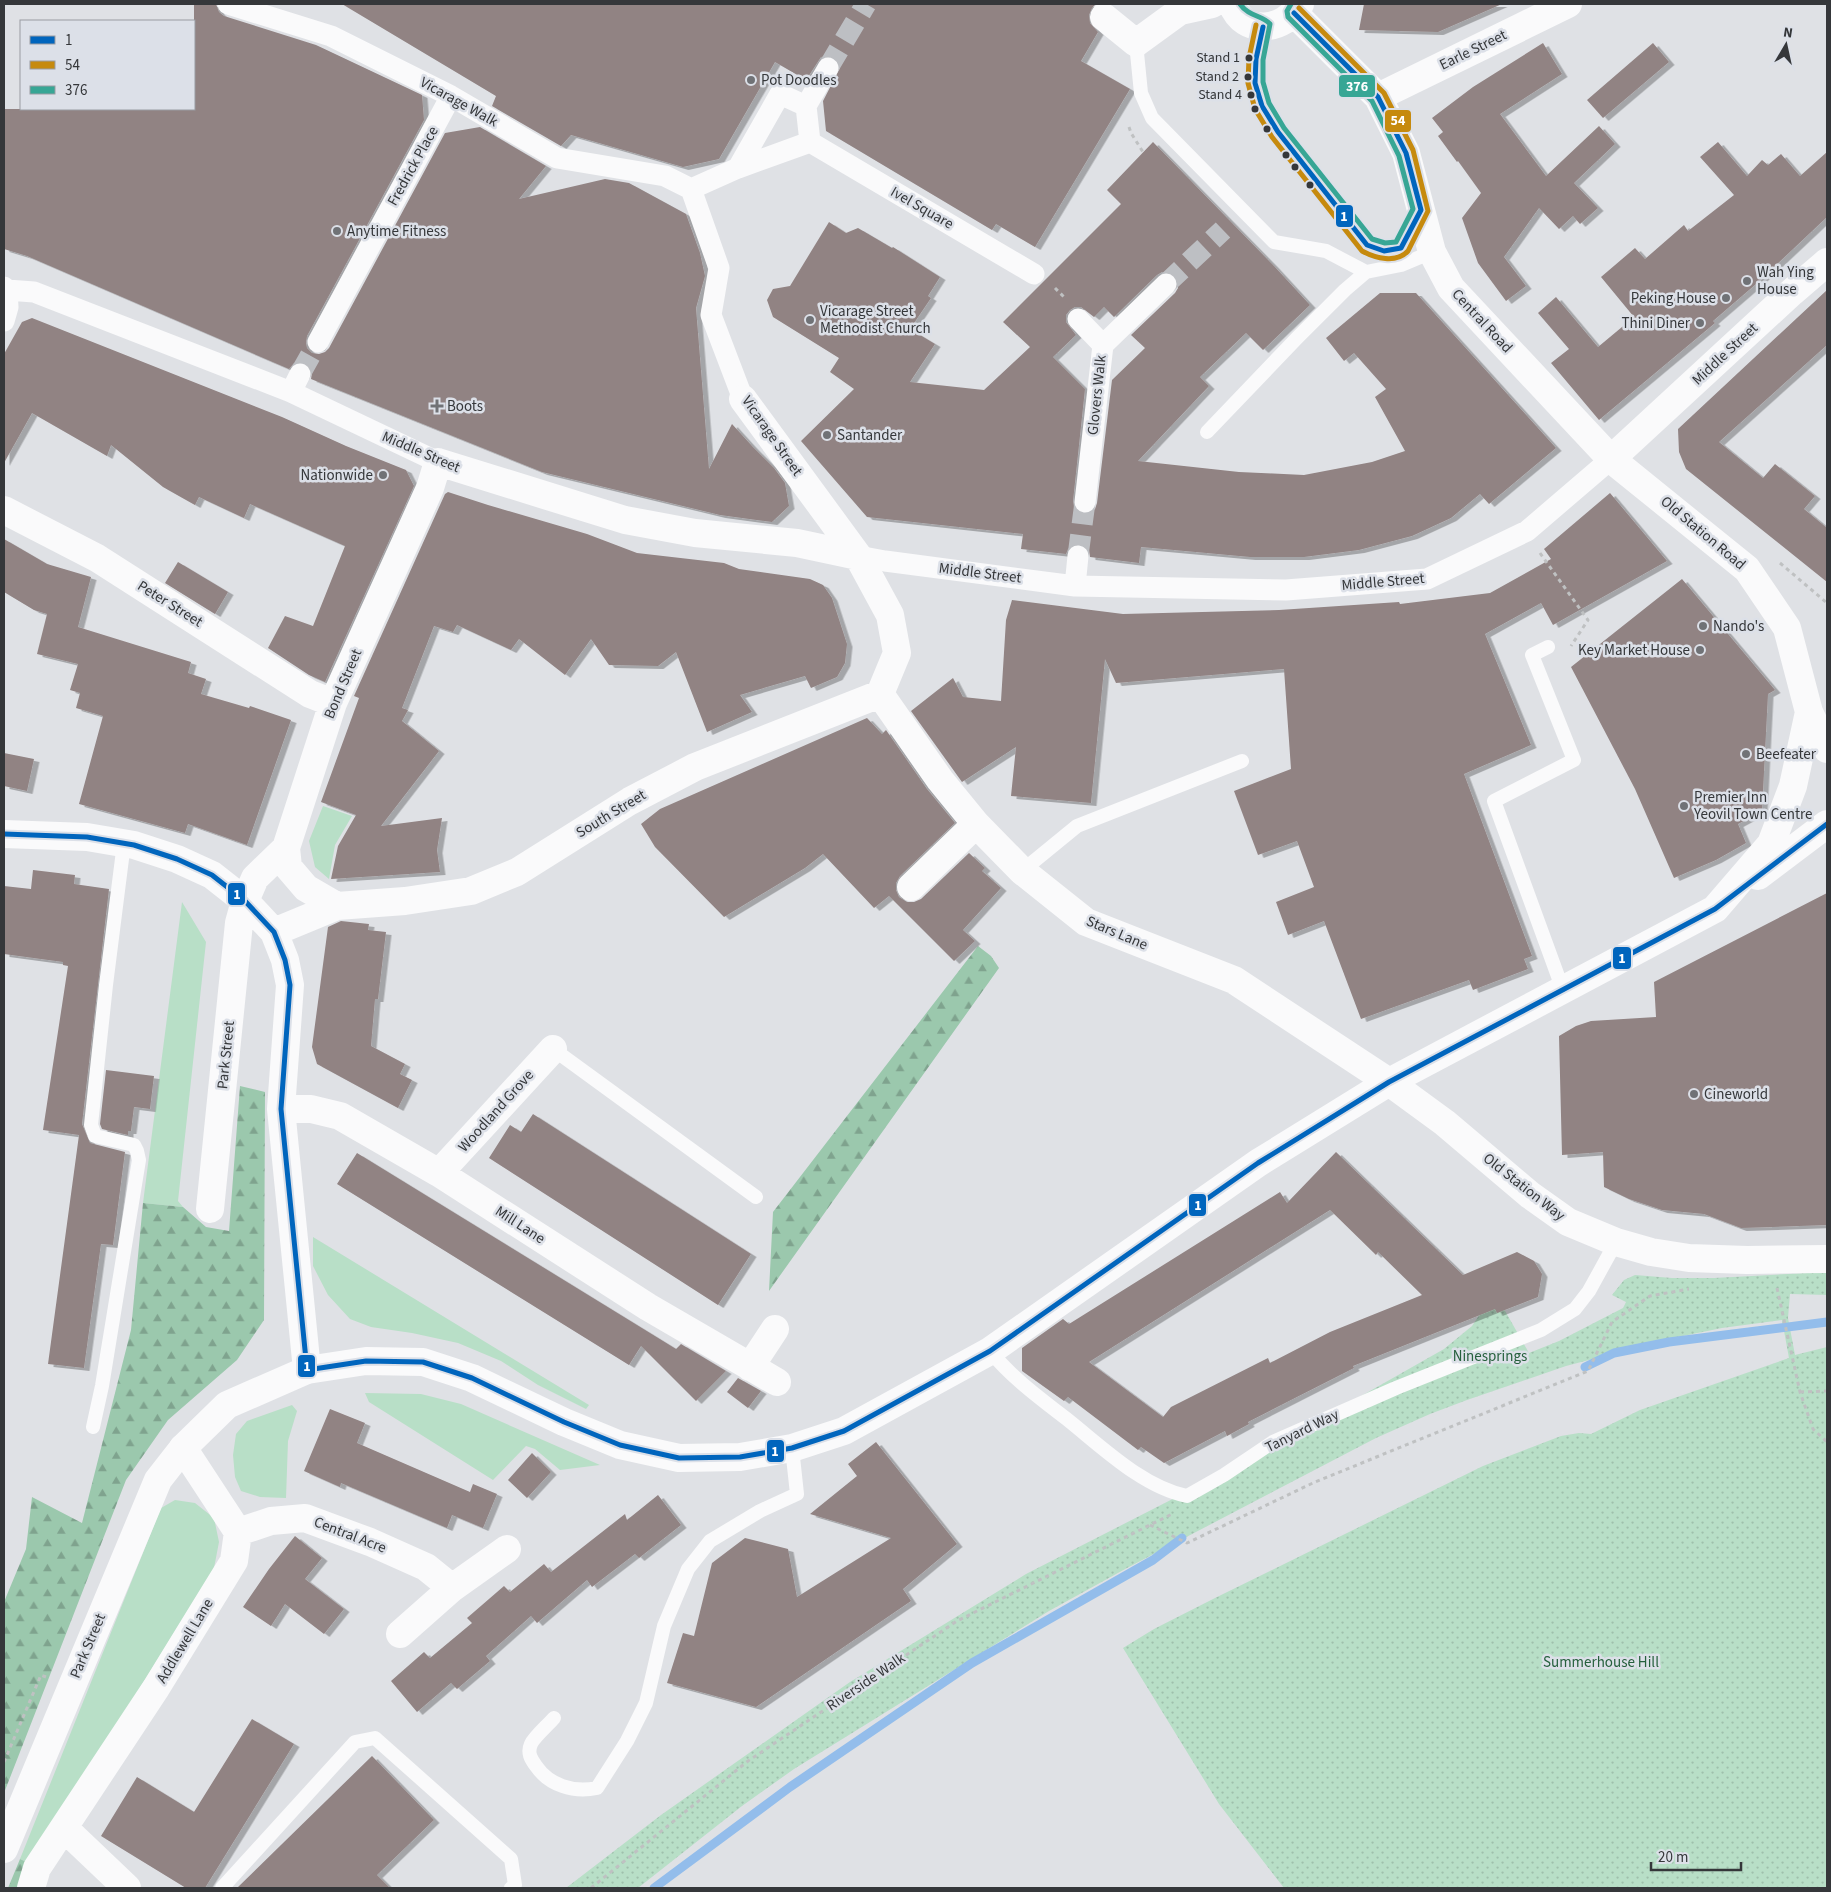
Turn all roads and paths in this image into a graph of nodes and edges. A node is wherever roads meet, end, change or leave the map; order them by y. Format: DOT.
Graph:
graph roads {
  1 [pos="228,4"];
  2 [pos="1232,4"];
  3 [pos="1568,4"];
  4 [pos="1206,5"];
  5 [pos="1297,9"];
  6 [pos="1104,17"];
  7 [pos="1262,27"];
  8 [pos="1136,43"];
  9 [pos="828,68"];
  10 [pos="452,96"];
  11 [pos="1378,97"];
  12 [pos="806,106"];
  13 [pos="810,142"];
  14 [pos="738,168"];
  15 [pos="691,190"];
  16 [pos="1421,210"];
  17 [pos="1432,252"];
  18 [pos="1827,262"];
  19 [pos="1366,272"];
  20 [pos="1042,278"];
  21 [pos="1166,284"];
  22 [pos="5,288"];
  23 [pos="1073,310"];
  24 [pos="4,321"];
  25 [pos="318,342"];
  26 [pos="1103,345"];
  27 [pos="743,399"];
  28 [pos="1207,432"];
  29 [pos="1612,459"];
  30 [pos="438,462"];
  31 [pos="1085,502"];
  32 [pos="4,510"];
  33 [pos="1527,531"];
  34 [pos="858,556"];
  35 [pos="1078,556"];
  36 [pos="1075,586"];
  37 [pos="1548,647"];
  38 [pos="1569,648"];
  39 [pos="880,694"];
  40 [pos="333,703"];
  41 [pos="1809,712"];
  42 [pos="1827,749"];
  43 [pos="1242,761"];
  44 [pos="976,824"];
  45 [pos="1827,824"];
  46 [pos="4,834"];
  47 [pos="124,843"];
  48 [pos="286,848"];
  49 [pos="1022,871"];
  50 [pos="911,887"];
  51 [pos="245,901"];
  52 [pos="337,906"];
  53 [pos="1715,909"];
  54 [pos="274,932"];
  55 [pos="1563,990"];
  56 [pos="553,1048"];
  57 [pos="1389,1082"];
  58 [pos="281,1109"];
  59 [pos="439,1173"];
  60 [pos="756,1197"];
  61 [pos="210,1209"];
  62 [pos="1616,1242"];
  63 [pos="1827,1259"];
  64 [pos="1776,1285"];
  65 [pos="1650,1296"];
  66 [pos="775,1329"];
  67 [pos="990,1352"];
  68 [pos="750,1366"];
  69 [pos="307,1370"];
  70 [pos="777,1382"];
  71 [pos="1827,1391"];
  72 [pos="1800,1392"];
  73 [pos="93,1427"];
  74 [pos="1827,1442"];
  75 [pos="183,1448"];
  76 [pos="792,1448"];
  77 [pos="238,1532"];
  78 [pos="507,1548"];
  79 [pos="452,1588"];
  80 [pos="400,1634"];
  81 [pos="554,1718"];
  82 [pos="64,1828"];
  83 [pos="4,1849"];
  84 [pos="31,1888"];
  85 [pos="127,1888"];
  86 [pos="222,1888"];
  87 [pos="511,1888"];
  88 [pos="591,1888"];
  1 -- 10 [label="street, Vicarage Walk"];
  2 -- 7 [label="street"];
  3 -- 11 [label="street, Earle Street"];
  4 -- 8 [label="street"];
  5 -- 7 [label="street"];
  5 -- 11 [label="street, Central Road"];
  6 -- 8 [label="street"];
  7 -- 16 [label="lane"];
  8 -- 19 [label="lane"];
  9 -- 12 [label="street"];
  10 -- 15 [label="street, Vicarage Walk"];
  10 -- 25 [label="street, Fredrick Place"];
  11 -- 16 [label="street, Central Road"];
  12 -- 13 [label="street"];
  12 -- 14 [label="street"];
  13 -- 14 [label="street"];
  13 -- 20 [label="street, Ivel Square"];
  14 -- 15 [label="street"];
  15 -- 27 [label="street, Vicarage Street"];
  16 -- 17 [label="street, Central Road"];
  17 -- 19 [label="lane"];
  17 -- 29 [label="street, Central Road"];
  18 -- 29 [label="street, Middle Street"];
  19 -- 28 [label="lane"];
  20 -- 23 [label="path"];
  20 -- 23 [label="path"];
  21 -- 26 [label="street, Glovers Walk"];
  22 -- 24 [label="street"];
  22 -- 30 [label="street, Middle Street"];
  23 -- 26 [label="street"];
  26 -- 31 [label="street, Glovers Walk"];
  27 -- 34 [label="street, Vicarage Street"];
  29 -- 33 [label="street, Middle Street"];
  29 -- 41 [label="street, Old Station Road"];
  30 -- 34 [label="street, Middle Street"];
  30 -- 40 [label="street, Bond Street"];
  32 -- 40 [label="street, Peter Street"];
  33 -- 36 [label="street, Middle Street"];
  33 -- 38 [label="path"];
  34 -- 36 [label="street, Middle Street"];
  34 -- 39 [label="street"];
  35 -- 36 [label="street"];
  37 -- 55 [label="lane"];
  39 -- 44 [label="street, Stars Lane"];
  39 -- 52 [label="street, South Street"];
  40 -- 48 [label="street, Bond Street"];
  41 -- 42 [label="street"];
  41 -- 53 [label="street, Old Station Road"];
  43 -- 49 [label="lane"];
  44 -- 49 [label="street, Stars Lane"];
  44 -- 50 [label="street"];
  45 -- 53 [label="street"];
  46 -- 47 [label="street"];
  47 -- 51 [label="street"];
  47 -- 73 [label="lane"];
  48 -- 51 [label="street, Bond Street"];
  48 -- 52 [label="street"];
  49 -- 57 [label="street, Stars Lane"];
  51 -- 54 [label="street"];
  51 -- 61 [label="street, Park Street"];
  52 -- 54 [label="street, South Street"];
  53 -- 55 [label="street, Old Station Road"];
  54 -- 58 [label="street"];
  55 -- 57 [label="street, Old Station Road"];
  56 -- 59 [label="street, Woodland Grove"];
  56 -- 60 [label="lane"];
  57 -- 62 [label="street, Old Station Way"];
  57 -- 67 [label="street, Old Station Road"];
  58 -- 59 [label="street, Mill Lane"];
  58 -- 69 [label="street"];
  59 -- 68 [label="street, Mill Lane"];
  62 -- 63 [label="street, Old Station Way"];
  62 -- 67 [label="lane, Tanyard Way"];
  64 -- 72 [label="path"];
  65 -- 88 [label="path, Riverside Walk"];
  66 -- 68 [label="street"];
  67 -- 76 [label="street, Old Station Road"];
  68 -- 70 [label="street, Mill Lane"];
  69 -- 75 [label="street, Park Street"];
  69 -- 76 [label="street, Park Street"];
  71 -- 72 [label="path"];
  72 -- 74 [label="path"];
  75 -- 77 [label="street"];
  75 -- 83 [label="street, Park Street"];
  76 -- 81 [label="lane"];
  77 -- 79 [label="street, Central Acre"];
  77 -- 82 [label="street, Addlewell Lane"];
  78 -- 79 [label="street"];
  79 -- 80 [label="street"];
  82 -- 84 [label="street, Addlewell Lane"];
  82 -- 85 [label="street"];
  86 -- 87 [label="lane"];
}
